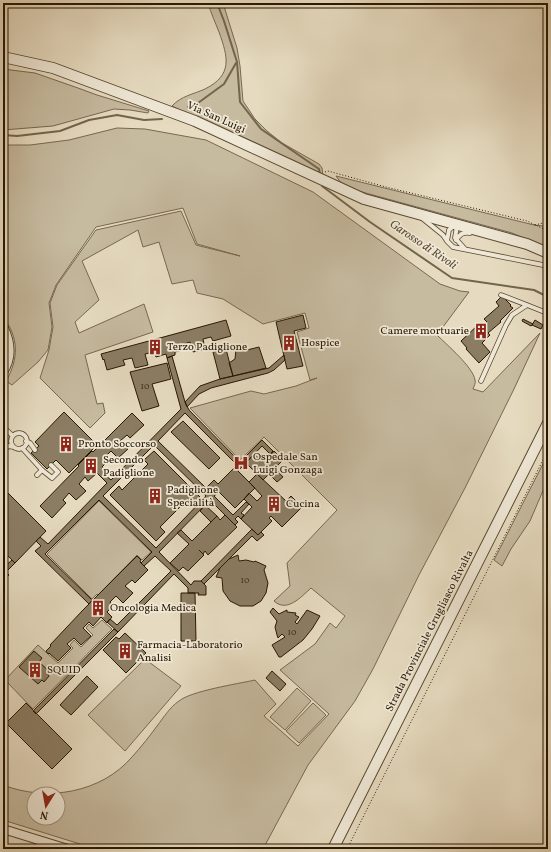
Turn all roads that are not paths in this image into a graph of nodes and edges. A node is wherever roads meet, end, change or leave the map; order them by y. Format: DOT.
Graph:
graph roads {
  1 [pos="3,57"];
  2 [pos="415,214"];
  3 [pos="457,224"];
  4 [pos="456,240"];
  5 [pos="447,242"];
  6 [pos="527,244"];
  7 [pos="466,249"];
  8 [pos="548,253"];
  9 [pos="548,266"];
  10 [pos="502,295"];
  11 [pos="527,305"];
  12 [pos="548,316"];
  13 [pos="3,326"];
  14 [pos="3,372"];
  15 [pos="481,381"];
  16 [pos="548,423"];
  17 [pos="3,427"];
  18 [pos="13,436"];
  19 [pos="26,441"];
  20 [pos="15,448"];
  21 [pos="22,448"];
  22 [pos="35,450"];
  23 [pos="3,452"];
  24 [pos="52,465"];
  25 [pos="42,470"];
  26 [pos="37,475"];
  27 [pos="3,829"];
  28 [pos="68,849"];
  29 [pos="333,849"];
  1 -- 2 [label="street, Via San Luigi"];
  2 -- 3 [label="street, Via San Luigi"];
  2 -- 5 [label="lane, Via San Luigi"];
  3 -- 4 [label="lane"];
  3 -- 5 [label="lane"];
  3 -- 6 [label="street, Via San Luigi"];
  4 -- 6 [label="lane, Via San Luigi"];
  4 -- 7 [label="lane"];
  5 -- 7 [label="lane, Via San Luigi"];
  6 -- 8 [label="street, Via San Luigi"];
  7 -- 9 [label="lane, Via San Luigi"];
  10 -- 11 [label="lane"];
  11 -- 12 [label="lane"];
  11 -- 15 [label="lane"];
  13 -- 14 [label="street"];
  16 -- 29 [label="street, Strada Provinciale Grugliasco Rivalta"];
  17 -- 18 [label="lane"];
  18 -- 19 [label="lane"];
  18 -- 20 [label="lane"];
  19 -- 21 [label="lane"];
  19 -- 22 [label="lane"];
  20 -- 21 [label="lane"];
  20 -- 23 [label="lane"];
  21 -- 25 [label="lane"];
  24 -- 25 [label="lane"];
  25 -- 26 [label="lane"];
  27 -- 28 [label="street"];
}
